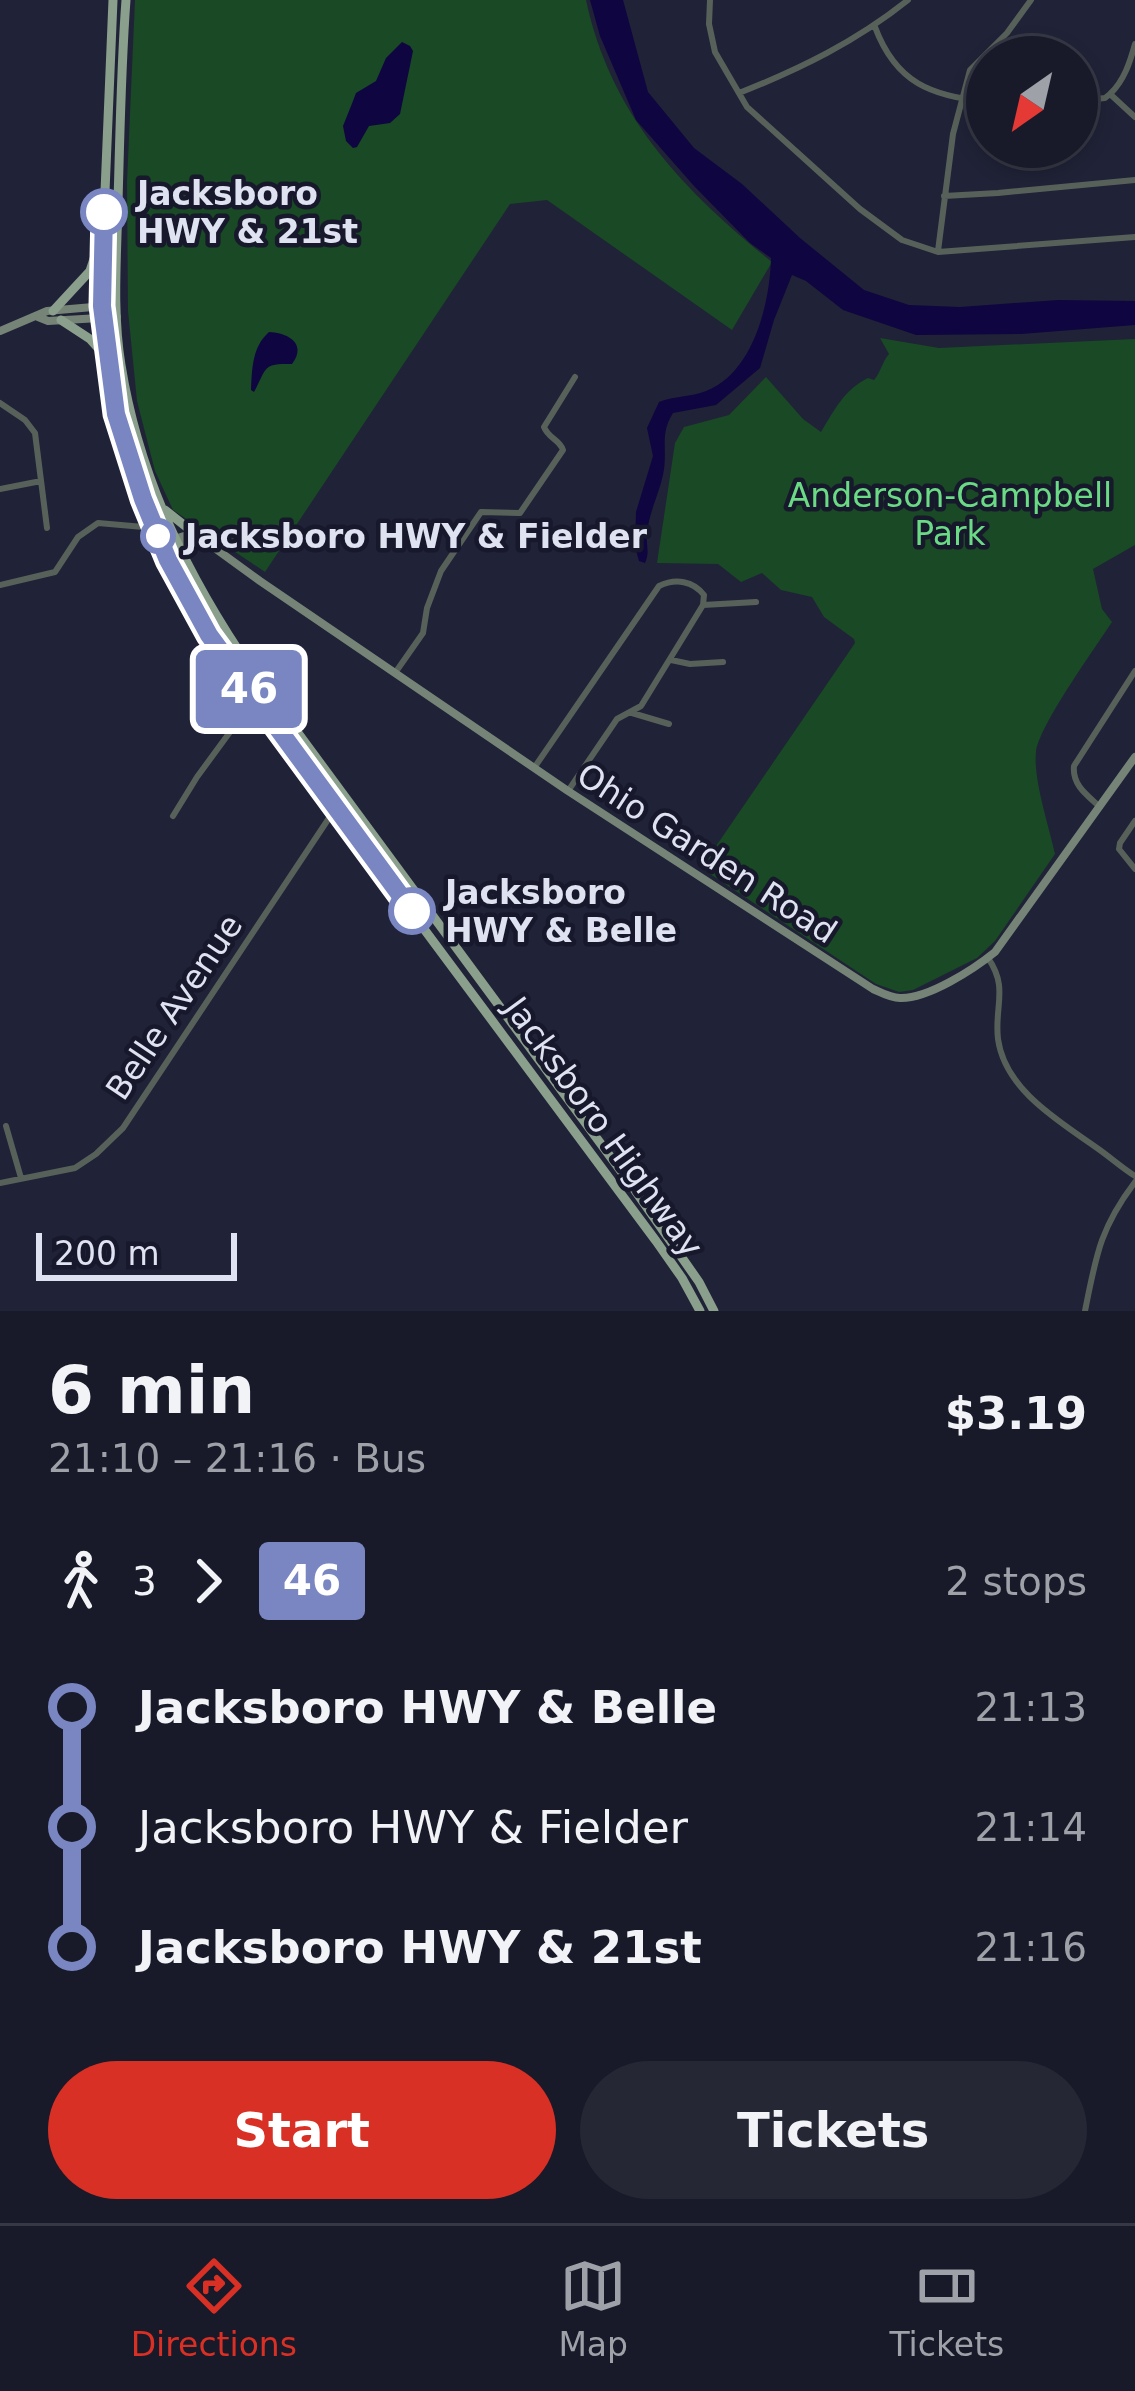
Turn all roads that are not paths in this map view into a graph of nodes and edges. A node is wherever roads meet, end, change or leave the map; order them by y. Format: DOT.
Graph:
graph roads {
  1 [pos="113,0"];
  2 [pos="126,0"];
  3 [pos="710,0"];
  4 [pos="908,0"];
  5 [pos="1031,0"];
  6 [pos="118,26"];
  7 [pos="875,27"];
  8 [pos="1135,44"];
  9 [pos="737,93"];
  10 [pos="1110,94"];
  11 [pos="1098,98"];
  12 [pos="960,99"];
  13 [pos="966,100"];
  14 [pos="1135,117"];
  15 [pos="1135,180"];
  16 [pos="944,196"];
  17 [pos="104,212"];
  18 [pos="1135,237"];
  19 [pos="938,252"];
  20 [pos="116,311"];
  21 [pos="102,312"];
  22 [pos="57,315"];
  23 [pos="0,331"];
  24 [pos="107,358"];
  25 [pos="575,377"];
  26 [pos="0,403"];
  27 [pos="41,481"];
  28 [pos="0,489"];
  29 [pos="160,503"];
  30 [pos="47,528"];
  31 [pos="155,528"];
  32 [pos="194,533"];
  33 [pos="174,541"];
  34 [pos="207,542"];
  35 [pos="162,547"];
  36 [pos="0,585"];
  37 [pos="757,602"];
  38 [pos="703,605"];
  39 [pos="670,660"];
  40 [pos="723,662"];
  41 [pos="1135,671"];
  42 [pos="395,673"];
  43 [pos="263,686"];
  44 [pos="255,698"];
  45 [pos="632,713"];
  46 [pos="669,724"];
  47 [pos="1135,757"];
  48 [pos="534,768"];
  49 [pos="568,791"];
  50 [pos="343,797"];
  51 [pos="1100,807"];
  52 [pos="334,808"];
  53 [pos="173,816"];
  54 [pos="1135,821"];
  55 [pos="1135,869"];
  56 [pos="448,939"];
  57 [pos="438,946"];
  58 [pos="988,958"];
  59 [pos="6,1126"];
  60 [pos="623,1174"];
  61 [pos="20,1178"];
  62 [pos="1135,1179"];
  63 [pos="612,1182"];
  64 [pos="0,1183"];
  65 [pos="700,1311"];
  66 [pos="714,1311"];
  67 [pos="1084,1311"];
  1 -- 6 [label="main road, Jacksboro Highway"];
  2 -- 6 [label="main road, Jacksboro Highway"];
  3 -- 9 [label="street"];
  4 -- 7 [label="street"];
  5 -- 12 [label="street"];
  6 -- 17 [label="main road, Jacksboro Highway"];
  6 -- 20 [label="main road, Jacksboro Highway"];
  7 -- 9 [label="street"];
  7 -- 12 [label="street"];
  8 -- 10 [label="street"];
  9 -- 19 [label="street"];
  10 -- 11 [label="street"];
  10 -- 14 [label="street"];
  12 -- 13 [label="street"];
  12 -- 16 [label="street"];
  15 -- 16 [label="street"];
  16 -- 19 [label="street"];
  17 -- 21 [label="main road, Jacksboro Highway"];
  17 -- 22 [label="main road"];
  18 -- 19 [label="street"];
  20 -- 21 [label="street"];
  20 -- 29 [label="main road, Jacksboro Highway"];
  21 -- 22 [label="street"];
  21 -- 24 [label="main road, Jacksboro Highway"];
  22 -- 23 [label="street"];
  22 -- 24 [label="main road"];
  24 -- 31 [label="main road, Jacksboro Highway"];
  25 -- 42 [label="street"];
  26 -- 27 [label="street"];
  27 -- 28 [label="street"];
  27 -- 30 [label="street"];
  29 -- 32 [label="main road"];
  29 -- 33 [label="main road, Jacksboro Highway"];
  31 -- 35 [label="main road, Jacksboro Highway"];
  31 -- 36 [label="street"];
  32 -- 33 [label="street"];
  32 -- 34 [label="street, Ohio Garden Road"];
  33 -- 34 [label="street"];
  33 -- 35 [label="street"];
  33 -- 43 [label="main road, Jacksboro Highway"];
  34 -- 42 [label="street, Ohio Garden Road"];
  35 -- 44 [label="main road, Jacksboro Highway"];
  37 -- 38 [label="street"];
  38 -- 39 [label="street"];
  38 -- 48 [label="street"];
  39 -- 40 [label="street"];
  39 -- 45 [label="street"];
  41 -- 51 [label="street"];
  42 -- 48 [label="street, Ohio Garden Road"];
  43 -- 44 [label="street"];
  43 -- 50 [label="main road, Jacksboro Highway"];
  44 -- 52 [label="main road, Jacksboro Highway"];
  44 -- 53 [label="street"];
  45 -- 46 [label="street"];
  45 -- 49 [label="street"];
  47 -- 51 [label="street, Ohio Garden Road"];
  48 -- 49 [label="street, Ohio Garden Road"];
  49 -- 58 [label="street, Ohio Garden Road"];
  50 -- 52 [label="street, Belle Avenue"];
  50 -- 56 [label="main road, Jacksboro Highway"];
  51 -- 58 [label="street, Ohio Garden Road"];
  52 -- 57 [label="main road, Jacksboro Highway"];
  52 -- 61 [label="street, Belle Avenue"];
  54 -- 55 [label="street"];
  56 -- 57 [label="main road"];
  56 -- 60 [label="main road, Jacksboro Highway"];
  57 -- 63 [label="main road, Jacksboro Highway"];
  58 -- 62 [label="street"];
  59 -- 61 [label="street"];
  60 -- 63 [label="main road"];
  60 -- 66 [label="main road, Jacksboro Highway"];
  61 -- 64 [label="street, Belle Avenue"];
  62 -- 67 [label="street"];
  63 -- 65 [label="main road, Jacksboro Highway"];
}
